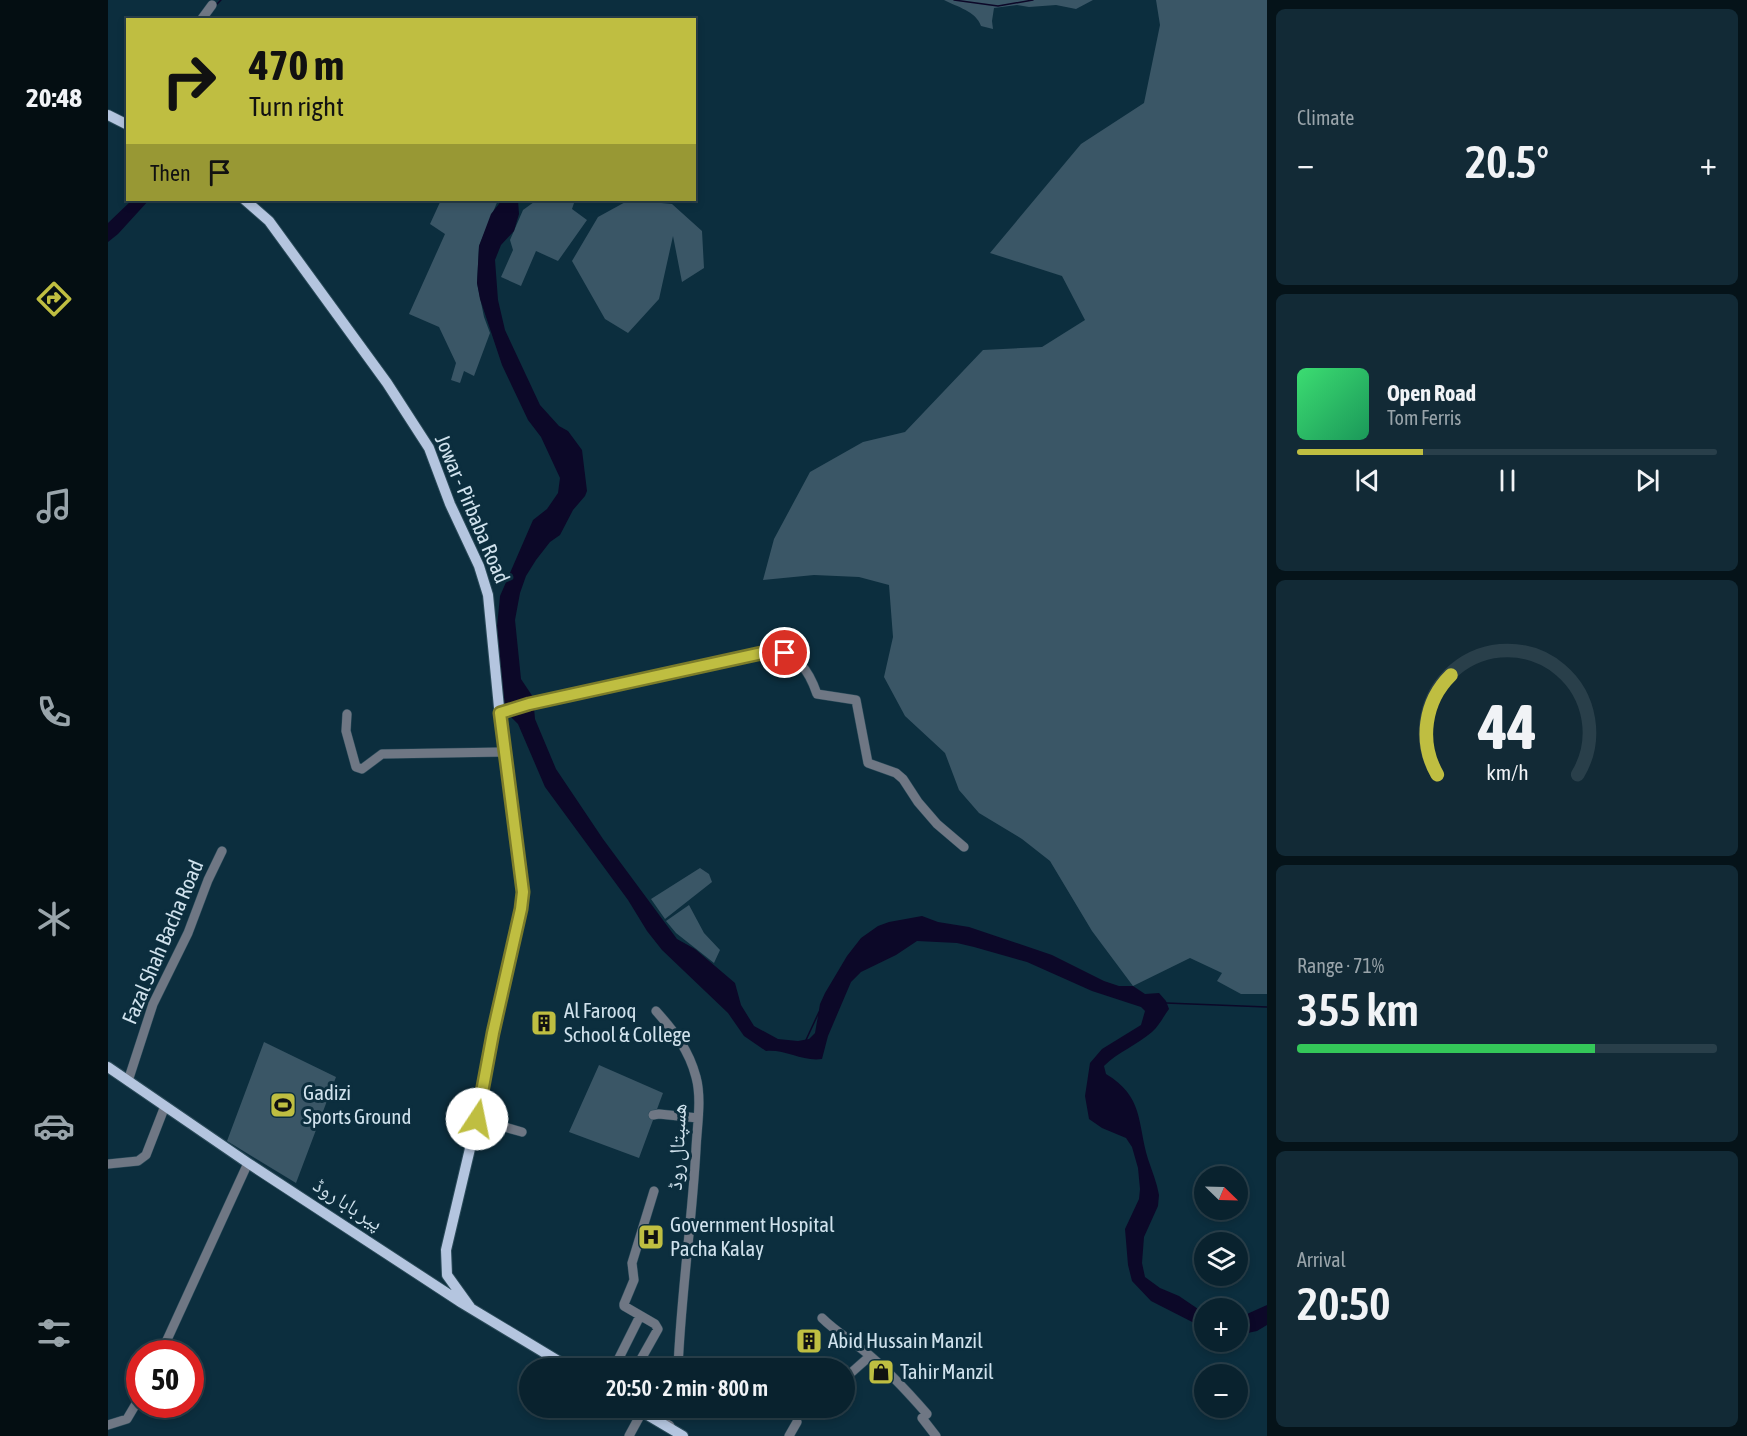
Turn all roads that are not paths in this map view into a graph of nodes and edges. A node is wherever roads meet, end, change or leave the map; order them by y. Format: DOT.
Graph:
graph roads {
  1 [pos="212,5"];
  2 [pos="202,18"];
  3 [pos="108,115"];
  4 [pos="126,124"];
  5 [pos="246,201"];
  6 [pos="505,711"];
  7 [pos="347,714"];
  8 [pos="504,752"];
  9 [pos="964,847"];
  10 [pos="222,851"];
  11 [pos="656,1011"];
  12 [pos="108,1067"];
  13 [pos="128,1081"];
  14 [pos="165,1106"];
  15 [pos="653,1115"];
  16 [pos="698,1118"];
  17 [pos="477,1119"];
  18 [pos="522,1132"];
  19 [pos="248,1163"];
  20 [pos="108,1164"];
  21 [pos="654,1191"];
  22 [pos="445,1264"];
  23 [pos="427,1279"];
  24 [pos="470,1308"];
  25 [pos="640,1316"];
  26 [pos="822,1318"];
  27 [pos="167,1340"];
  28 [pos="870,1356"];
  29 [pos="553,1358"];
  30 [pos="620,1358"];
  31 [pos="642,1358"];
  32 [pos="679,1358"];
  33 [pos="855,1369"];
  34 [pos="128,1418"];
  35 [pos="635,1418"];
  36 [pos="653,1418"];
  37 [pos="666,1418"];
  38 [pos="797,1422"];
  39 [pos="108,1425"];
  40 [pos="679,1433"];
  41 [pos="629,1436"];
  42 [pos="789,1436"];
  43 [pos="936,1436"];
  1 -- 2 [label="street"];
  3 -- 4 [label="main road"];
  5 -- 6 [label="main road, Jowar - Pirbaba Road"];
  6 -- 8 [label="main road, Jowar - Pirbaba Road"];
  6 -- 9 [label="street"];
  7 -- 8 [label="street"];
  8 -- 17 [label="main road, Jowar - Pirbaba Road"];
  10 -- 13 [label="street, Fazal Shah Bacha Road"];
  11 -- 16 [label="street, ھسپتال روڈ"];
  12 -- 13 [label="main road, پیر بابا روڈ"];
  13 -- 14 [label="main road, پیر بابا روڈ"];
  14 -- 19 [label="main road, پیر بابا روڈ"];
  14 -- 20 [label="street"];
  15 -- 16 [label="street"];
  16 -- 32 [label="street, ھسپتال روڈ"];
  17 -- 18 [label="street"];
  17 -- 22 [label="main road, Jowar - Pirbaba Road"];
  19 -- 23 [label="main road, پیر بابا روڈ"];
  19 -- 27 [label="street"];
  21 -- 25 [label="street"];
  22 -- 23 [label="main road"];
  22 -- 24 [label="main road"];
  23 -- 24 [label="main road, پیر بابا روڈ"];
  24 -- 29 [label="main road, پیر بابا روڈ"];
  25 -- 30 [label="street"];
  25 -- 31 [label="street"];
  26 -- 28 [label="street"];
  28 -- 33 [label="street"];
  28 -- 43 [label="street"];
  34 -- 39 [label="street"];
  35 -- 41 [label="street"];
  36 -- 40 [label="main road"];
  37 -- 40 [label="street"];
  38 -- 42 [label="street"];
}
